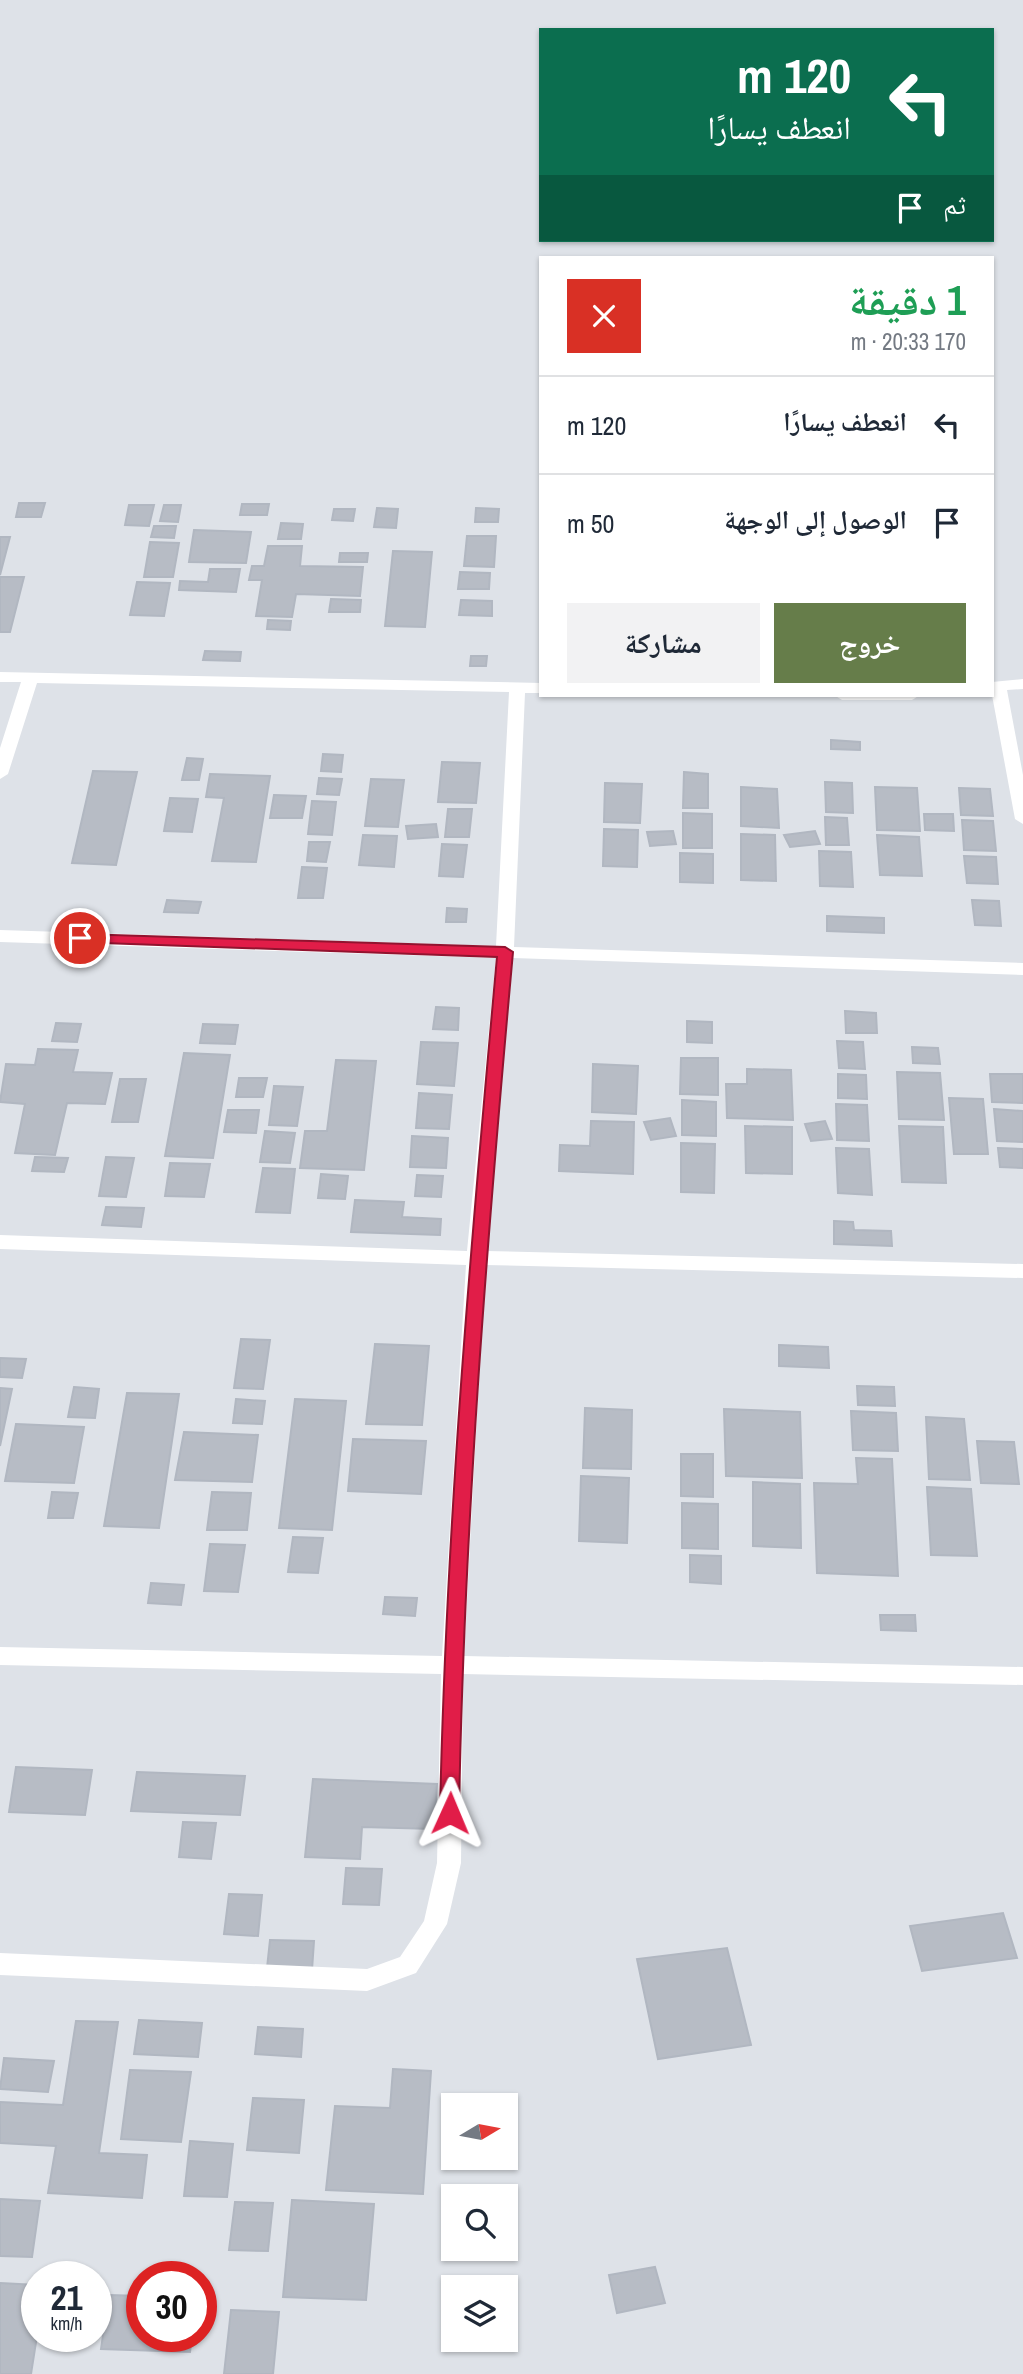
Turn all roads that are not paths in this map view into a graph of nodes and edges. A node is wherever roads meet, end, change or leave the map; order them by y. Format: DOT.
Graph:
graph roads {
  1 [pos="0,677"];
  2 [pos="30,678"];
  3 [pos="1023,684"];
  4 [pos="995,687"];
  5 [pos="517,688"];
  6 [pos="539,688"];
  7 [pos="0,774"];
  8 [pos="1023,818"];
  9 [pos="0,936"];
  10 [pos="505,952"];
  11 [pos="1023,969"];
  12 [pos="0,1242"];
  13 [pos="477,1258"];
  14 [pos="1023,1271"];
  15 [pos="0,1656"];
  16 [pos="453,1665"];
  17 [pos="1023,1676"];
  18 [pos="0,1965"];
  1 -- 2 [label="street"];
  2 -- 5 [label="street"];
  2 -- 7 [label="street"];
  3 -- 4 [label="street"];
  4 -- 8 [label="street"];
  5 -- 6 [label="street"];
  5 -- 10 [label="street"];
  9 -- 10 [label="street"];
  10 -- 11 [label="street"];
  10 -- 13 [label="street"];
  12 -- 13 [label="street"];
  13 -- 14 [label="street"];
  13 -- 16 [label="street"];
  15 -- 16 [label="street"];
  16 -- 17 [label="street"];
  16 -- 18 [label="street"];
}
